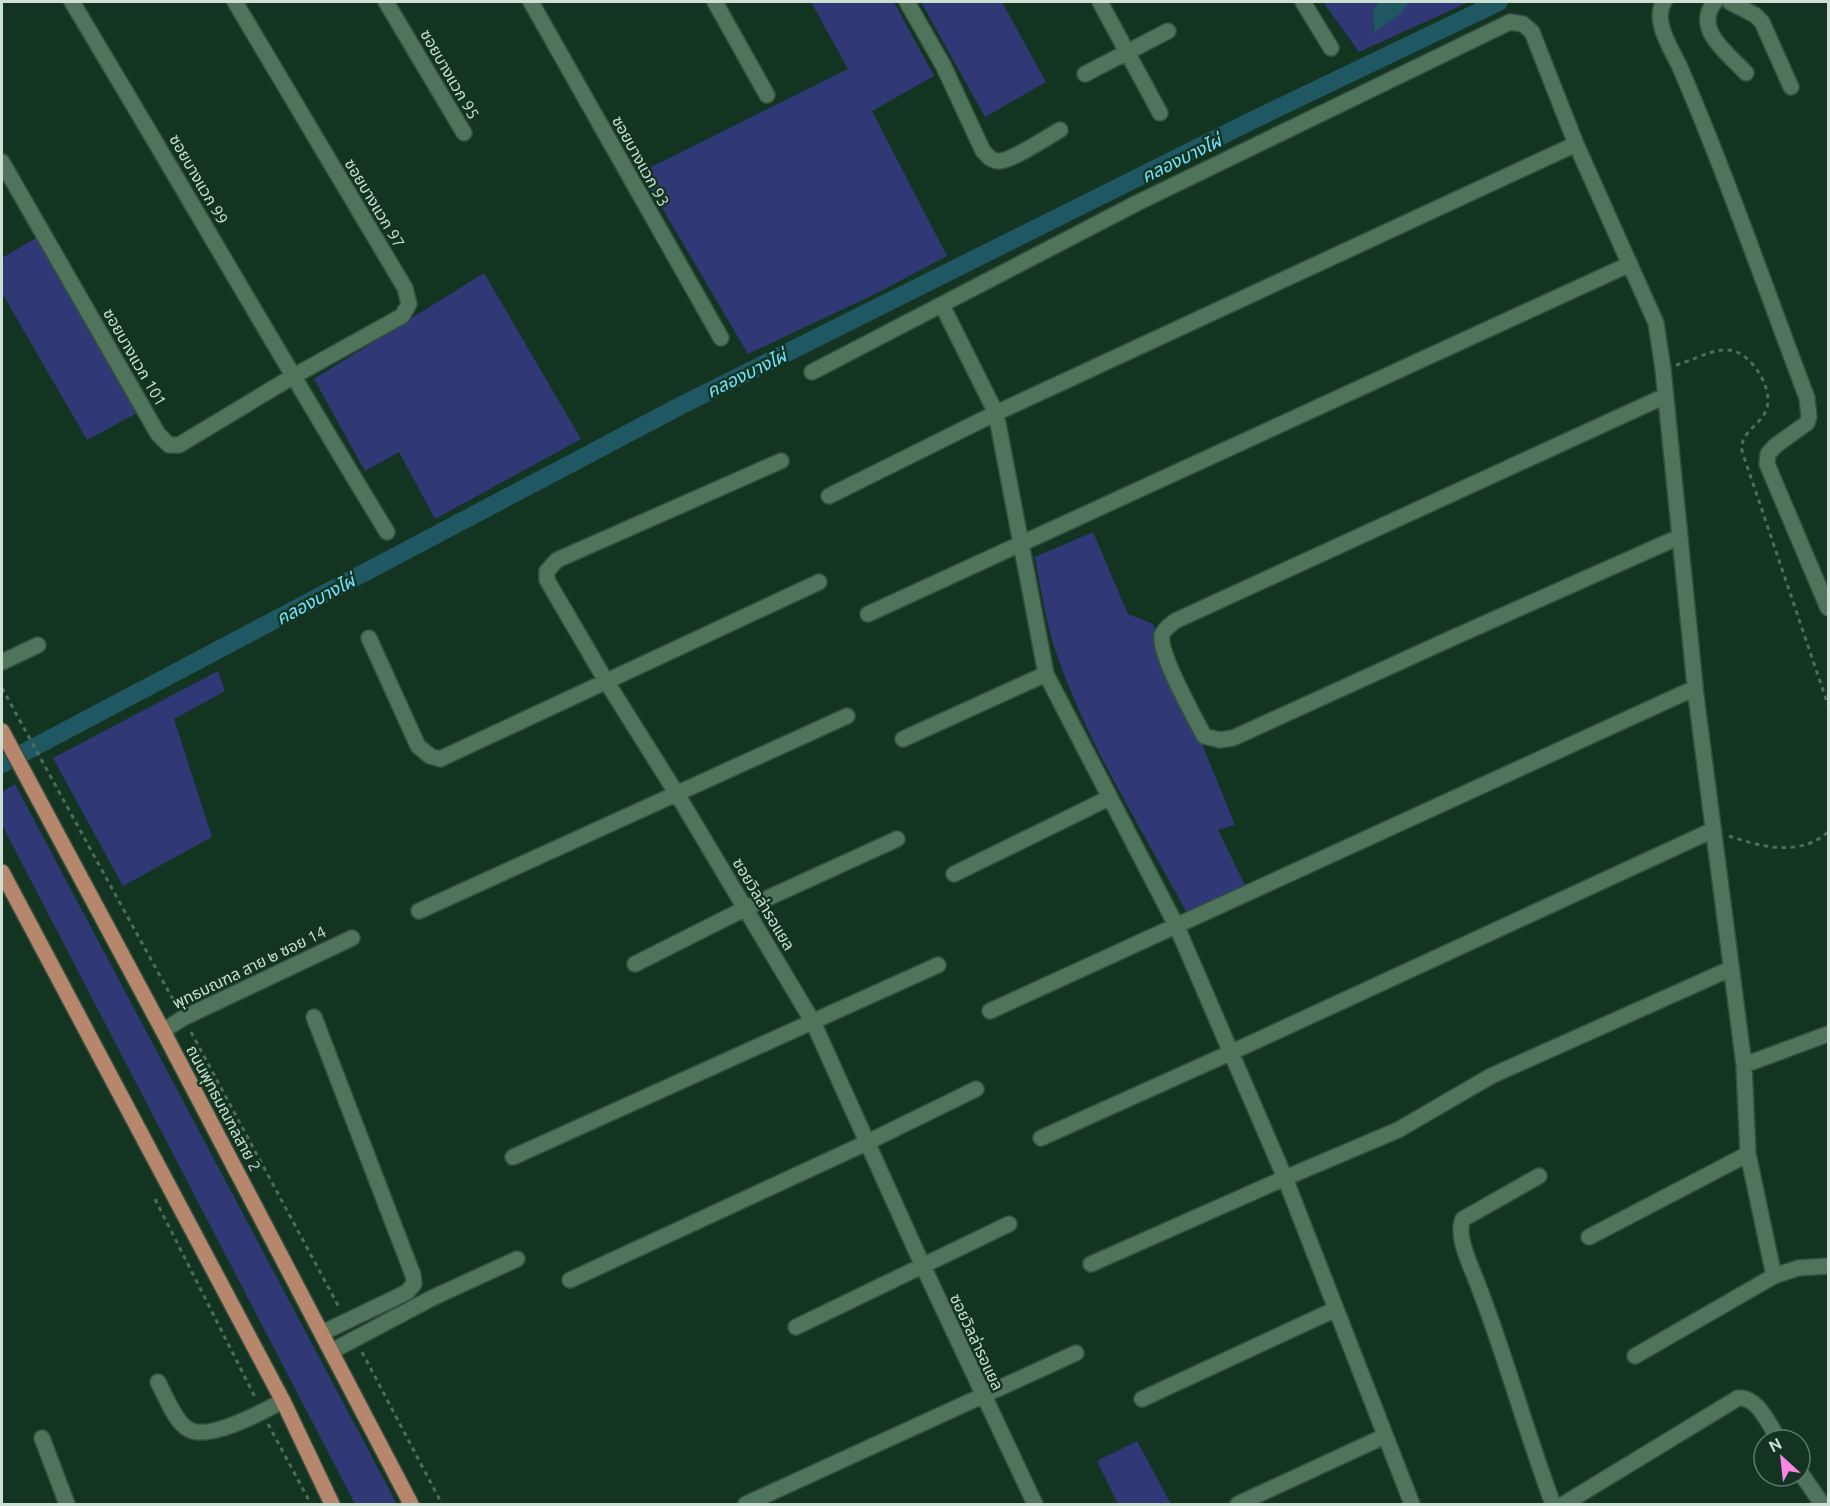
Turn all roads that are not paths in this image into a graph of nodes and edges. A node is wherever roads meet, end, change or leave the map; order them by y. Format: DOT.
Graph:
graph roads {
  1 [pos="72,2"];
  2 [pos="235,2"];
  3 [pos="386,2"];
  4 [pos="531,2"];
  5 [pos="715,2"];
  6 [pos="907,2"];
  7 [pos="1100,2"];
  8 [pos="1303,2"];
  9 [pos="1664,2"];
  10 [pos="1715,2"];
  11 [pos="1730,2"];
  12 [pos="1168,31"];
  13 [pos="1330,48"];
  14 [pos="1128,52"];
  15 [pos="1746,73"];
  16 [pos="1085,74"];
  17 [pos="1791,87"];
  18 [pos="767,95"];
  19 [pos="1160,113"];
  20 [pos="1060,130"];
  21 [pos="464,133"];
  22 [pos="1576,144"];
  23 [pos="2,162"];
  24 [pos="1629,264"];
  25 [pos="942,305"];
  26 [pos="721,338"];
  27 [pos="812,372"];
  28 [pos="292,377"];
  29 [pos="1665,396"];
  30 [pos="996,413"];
  31 [pos="781,461"];
  32 [pos="829,496"];
  33 [pos="387,532"];
  34 [pos="1679,537"];
  35 [pos="1022,544"];
  36 [pos="819,582"];
  37 [pos="1828,608"];
  38 [pos="868,614"];
  39 [pos="369,638"];
  40 [pos="38,645"];
  41 [pos="2,662"];
  42 [pos="1046,674"];
  43 [pos="606,681"];
  44 [pos="1695,688"];
  45 [pos="847,716"];
  46 [pos="2,731"];
  47 [pos="903,739"];
  48 [pos="677,795"];
  49 [pos="1109,798"];
  50 [pos="1713,830"];
  51 [pos="897,839"];
  52 [pos="2,872"];
  53 [pos="954,874"];
  54 [pos="746,908"];
  55 [pos="419,912"];
  56 [pos="1177,927"];
  57 [pos="352,938"];
  58 [pos="634,964"];
  59 [pos="938,965"];
  60 [pos="1730,969"];
  61 [pos="990,1011"];
  62 [pos="314,1017"];
  63 [pos="813,1022"];
  64 [pos="163,1031"];
  65 [pos="1828,1034"];
  66 [pos="1232,1052"];
  67 [pos="1744,1065"];
  68 [pos="976,1089"];
  69 [pos="1041,1138"];
  70 [pos="866,1143"];
  71 [pos="1748,1154"];
  72 [pos="513,1157"];
  73 [pos="1539,1176"];
  74 [pos="1285,1178"];
  75 [pos="1009,1224"];
  76 [pos="1589,1237"];
  77 [pos="517,1259"];
  78 [pos="1091,1263"];
  79 [pos="922,1264"];
  80 [pos="1828,1266"];
  81 [pos="1774,1276"];
  82 [pos="570,1280"];
  83 [pos="1336,1309"];
  84 [pos="796,1327"];
  85 [pos="322,1333"];
  86 [pos="332,1351"];
  87 [pos="1076,1353"];
  88 [pos="1635,1356"];
  89 [pos="158,1382"];
  90 [pos="982,1396"];
  91 [pos="1142,1399"];
  92 [pos="284,1401"];
  93 [pos="1771,1428"];
  94 [pos="1385,1436"];
  95 [pos="42,1438"];
  96 [pos="1809,1488"];
  97 [pos="1817,1503"];
  98 [pos="67,1504"];
  99 [pos="332,1504"];
  100 [pos="411,1504"];
  101 [pos="746,1504"];
  102 [pos="1035,1504"];
  103 [pos="1238,1504"];
  104 [pos="1412,1504"];
  105 [pos="1553,1504"];
  106 [pos="1564,1504"];
  1 -- 28 [label="street, ซอยบางแวก 99"];
  2 -- 28 [label="street, ซอยบางแวก 97"];
  3 -- 21 [label="street, ซอยบางแวก 95"];
  4 -- 26 [label="street, ซอยบางแวก 93"];
  5 -- 18 [label="street"];
  6 -- 20 [label="street"];
  7 -- 14 [label="street"];
  8 -- 13 [label="street"];
  9 -- 37 [label="street"];
  10 -- 15 [label="street"];
  11 -- 17 [label="street"];
  12 -- 14 [label="street"];
  14 -- 16 [label="street"];
  14 -- 19 [label="street"];
  22 -- 24 [label="street"];
  22 -- 25 [label="street"];
  22 -- 30 [label="street"];
  23 -- 28 [label="street, ซอยบางแวก 101"];
  24 -- 29 [label="street"];
  24 -- 35 [label="street"];
  25 -- 27 [label="street"];
  25 -- 30 [label="street"];
  28 -- 33 [label="street, ซอยบางแวก 99"];
  29 -- 34 [label="street"];
  29 -- 34 [label="street"];
  30 -- 32 [label="street"];
  30 -- 35 [label="street"];
  31 -- 43 [label="street, ซอยวิลล่ารอแยล"];
  34 -- 44 [label="street"];
  35 -- 38 [label="street"];
  35 -- 42 [label="street"];
  36 -- 43 [label="street"];
  39 -- 43 [label="street"];
  40 -- 41 [label="street"];
  42 -- 47 [label="street"];
  42 -- 49 [label="street"];
  43 -- 48 [label="street, ซอยวิลล่ารอแยล"];
  44 -- 50 [label="street"];
  44 -- 56 [label="street"];
  45 -- 48 [label="street"];
  46 -- 64 [label="main road, ถนนพุทธมณฑลสาย 2"];
  48 -- 54 [label="street, ซอยวิลล่ารอแยล"];
  48 -- 55 [label="street"];
  49 -- 53 [label="street"];
  49 -- 56 [label="street"];
  50 -- 60 [label="street"];
  50 -- 66 [label="street"];
  51 -- 54 [label="street"];
  52 -- 92 [label="main road"];
  54 -- 58 [label="street"];
  54 -- 63 [label="street, ซอยวิลล่ารอแยล"];
  56 -- 61 [label="street"];
  56 -- 66 [label="street"];
  57 -- 64 [label="street, พุทธมณฑล สาย ๒ ซอย 14"];
  59 -- 63 [label="street"];
  60 -- 67 [label="street"];
  60 -- 74 [label="street"];
  62 -- 85 [label="street"];
  63 -- 70 [label="street, ซอยวิลล่ารอแยล"];
  63 -- 72 [label="street"];
  64 -- 85 [label="main road, ถนนพุทธมณฑลสาย 2"];
  65 -- 67 [label="street"];
  66 -- 69 [label="street"];
  66 -- 74 [label="street"];
  67 -- 71 [label="street"];
  68 -- 70 [label="street"];
  70 -- 79 [label="street, ซอยวิลล่ารอแยล"];
  70 -- 82 [label="street"];
  71 -- 76 [label="street"];
  71 -- 81 [label="street"];
  73 -- 105 [label="street"];
  74 -- 78 [label="street"];
  74 -- 83 [label="street"];
  75 -- 79 [label="street"];
  77 -- 86 [label="street"];
  79 -- 84 [label="street"];
  79 -- 90 [label="street, ซอยวิลล่ารอแยล"];
  80 -- 81 [label="street"];
  81 -- 88 [label="street"];
  83 -- 91 [label="street"];
  83 -- 94 [label="street"];
  85 -- 86 [label="main road, ถนนพุทธมณฑลสาย 2"];
  86 -- 100 [label="main road, ถนนพุทธมณฑลสาย 2"];
  87 -- 90 [label="street"];
  89 -- 92 [label="street"];
  90 -- 101 [label="street"];
  90 -- 102 [label="street, ซอยวิลล่ารอแยล"];
  92 -- 99 [label="main road"];
  93 -- 106 [label="street"];
  94 -- 103 [label="street"];
  94 -- 104 [label="street"];
  95 -- 98 [label="street"];
  96 -- 97 [label="street"];
}
